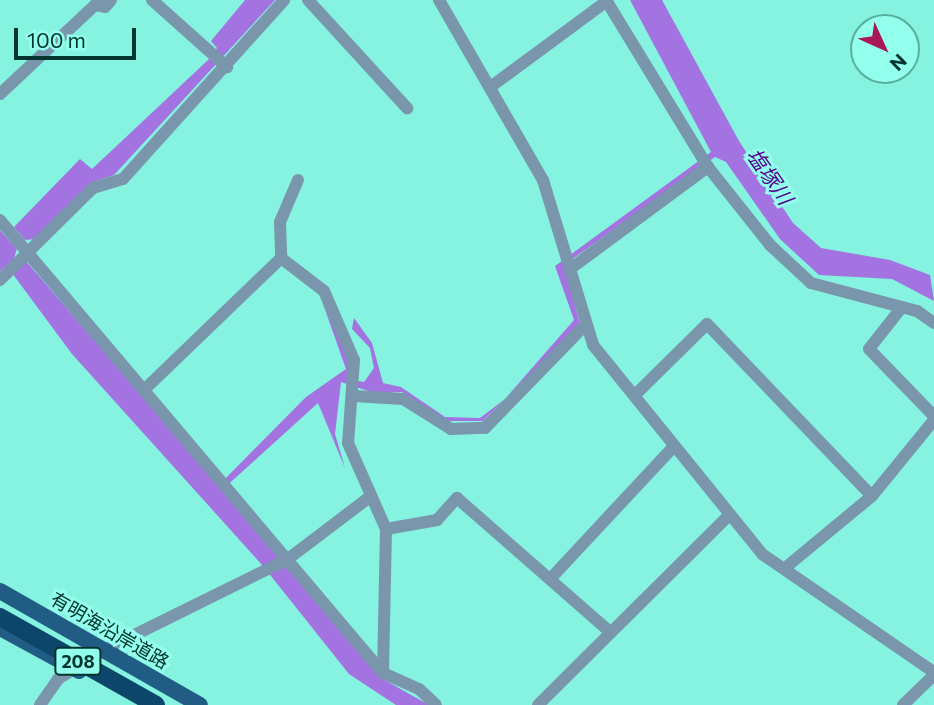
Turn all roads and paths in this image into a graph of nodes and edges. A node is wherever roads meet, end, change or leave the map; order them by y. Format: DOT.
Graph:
graph roads {
  1 [pos="111,0"];
  2 [pos="152,0"];
  3 [pos="284,0"];
  4 [pos="307,0"];
  5 [pos="439,0"];
  6 [pos="607,1"];
  7 [pos="225,64"];
  8 [pos="493,85"];
  9 [pos="0,94"];
  10 [pos="407,108"];
  11 [pos="708,167"];
  12 [pos="298,180"];
  13 [pos="0,220"];
  14 [pos="28,253"];
  15 [pos="281,258"];
  16 [pos="570,269"];
  17 [pos="0,280"];
  18 [pos="902,307"];
  19 [pos="934,323"];
  20 [pos="585,325"];
  21 [pos="145,389"];
  22 [pos="635,395"];
  23 [pos="355,396"];
  24 [pos="934,418"];
  25 [pos="674,446"];
  26 [pos="371,496"];
  27 [pos="872,496"];
  28 [pos="727,517"];
  29 [pos="386,529"];
  30 [pos="288,559"];
  31 [pos="785,568"];
  32 [pos="552,577"];
  33 [pos="0,591"];
  34 [pos="23,604"];
  35 [pos="0,617"];
  36 [pos="5,630"];
  37 [pos="610,632"];
  38 [pos="104,650"];
  39 [pos="77,670"];
  40 [pos="383,673"];
  41 [pos="934,673"];
  42 [pos="40,705"];
  43 [pos="139,705"];
  44 [pos="156,705"];
  45 [pos="200,705"];
  46 [pos="436,705"];
  47 [pos="538,705"];
  48 [pos="902,705"];
  1 -- 9 [label="street"];
  2 -- 7 [label="street"];
  3 -- 7 [label="street"];
  4 -- 10 [label="street"];
  5 -- 8 [label="street"];
  6 -- 8 [label="street"];
  6 -- 11 [label="street"];
  7 -- 14 [label="street"];
  8 -- 16 [label="street"];
  11 -- 16 [label="street"];
  11 -- 18 [label="street"];
  12 -- 15 [label="street"];
  13 -- 14 [label="street"];
  14 -- 17 [label="street"];
  14 -- 21 [label="street"];
  15 -- 21 [label="street"];
  15 -- 23 [label="street"];
  16 -- 20 [label="street"];
  18 -- 19 [label="street"];
  18 -- 24 [label="street"];
  20 -- 22 [label="street"];
  20 -- 23 [label="street"];
  21 -- 30 [label="street"];
  22 -- 25 [label="street"];
  22 -- 27 [label="street"];
  23 -- 26 [label="street"];
  24 -- 27 [label="street"];
  25 -- 28 [label="street"];
  25 -- 32 [label="street"];
  26 -- 29 [label="street"];
  26 -- 30 [label="street"];
  27 -- 31 [label="street"];
  28 -- 31 [label="street"];
  28 -- 37 [label="street"];
  29 -- 32 [label="street"];
  29 -- 40 [label="street"];
  30 -- 38 [label="street"];
  30 -- 40 [label="street"];
  31 -- 41 [label="street"];
  32 -- 37 [label="street"];
  33 -- 34 [label="main road, 有明海沿岸道路"];
  34 -- 36 [label="street"];
  34 -- 38 [label="main road, 有明海沿岸道路"];
  35 -- 44 [label="highway, 208, bridge"];
  36 -- 39 [label="main road"];
  37 -- 47 [label="street"];
  38 -- 39 [label="street"];
  38 -- 45 [label="main road, 有明海沿岸道路"];
  39 -- 42 [label="street"];
  39 -- 43 [label="main road"];
  40 -- 46 [label="street"];
  41 -- 48 [label="street"];
}
